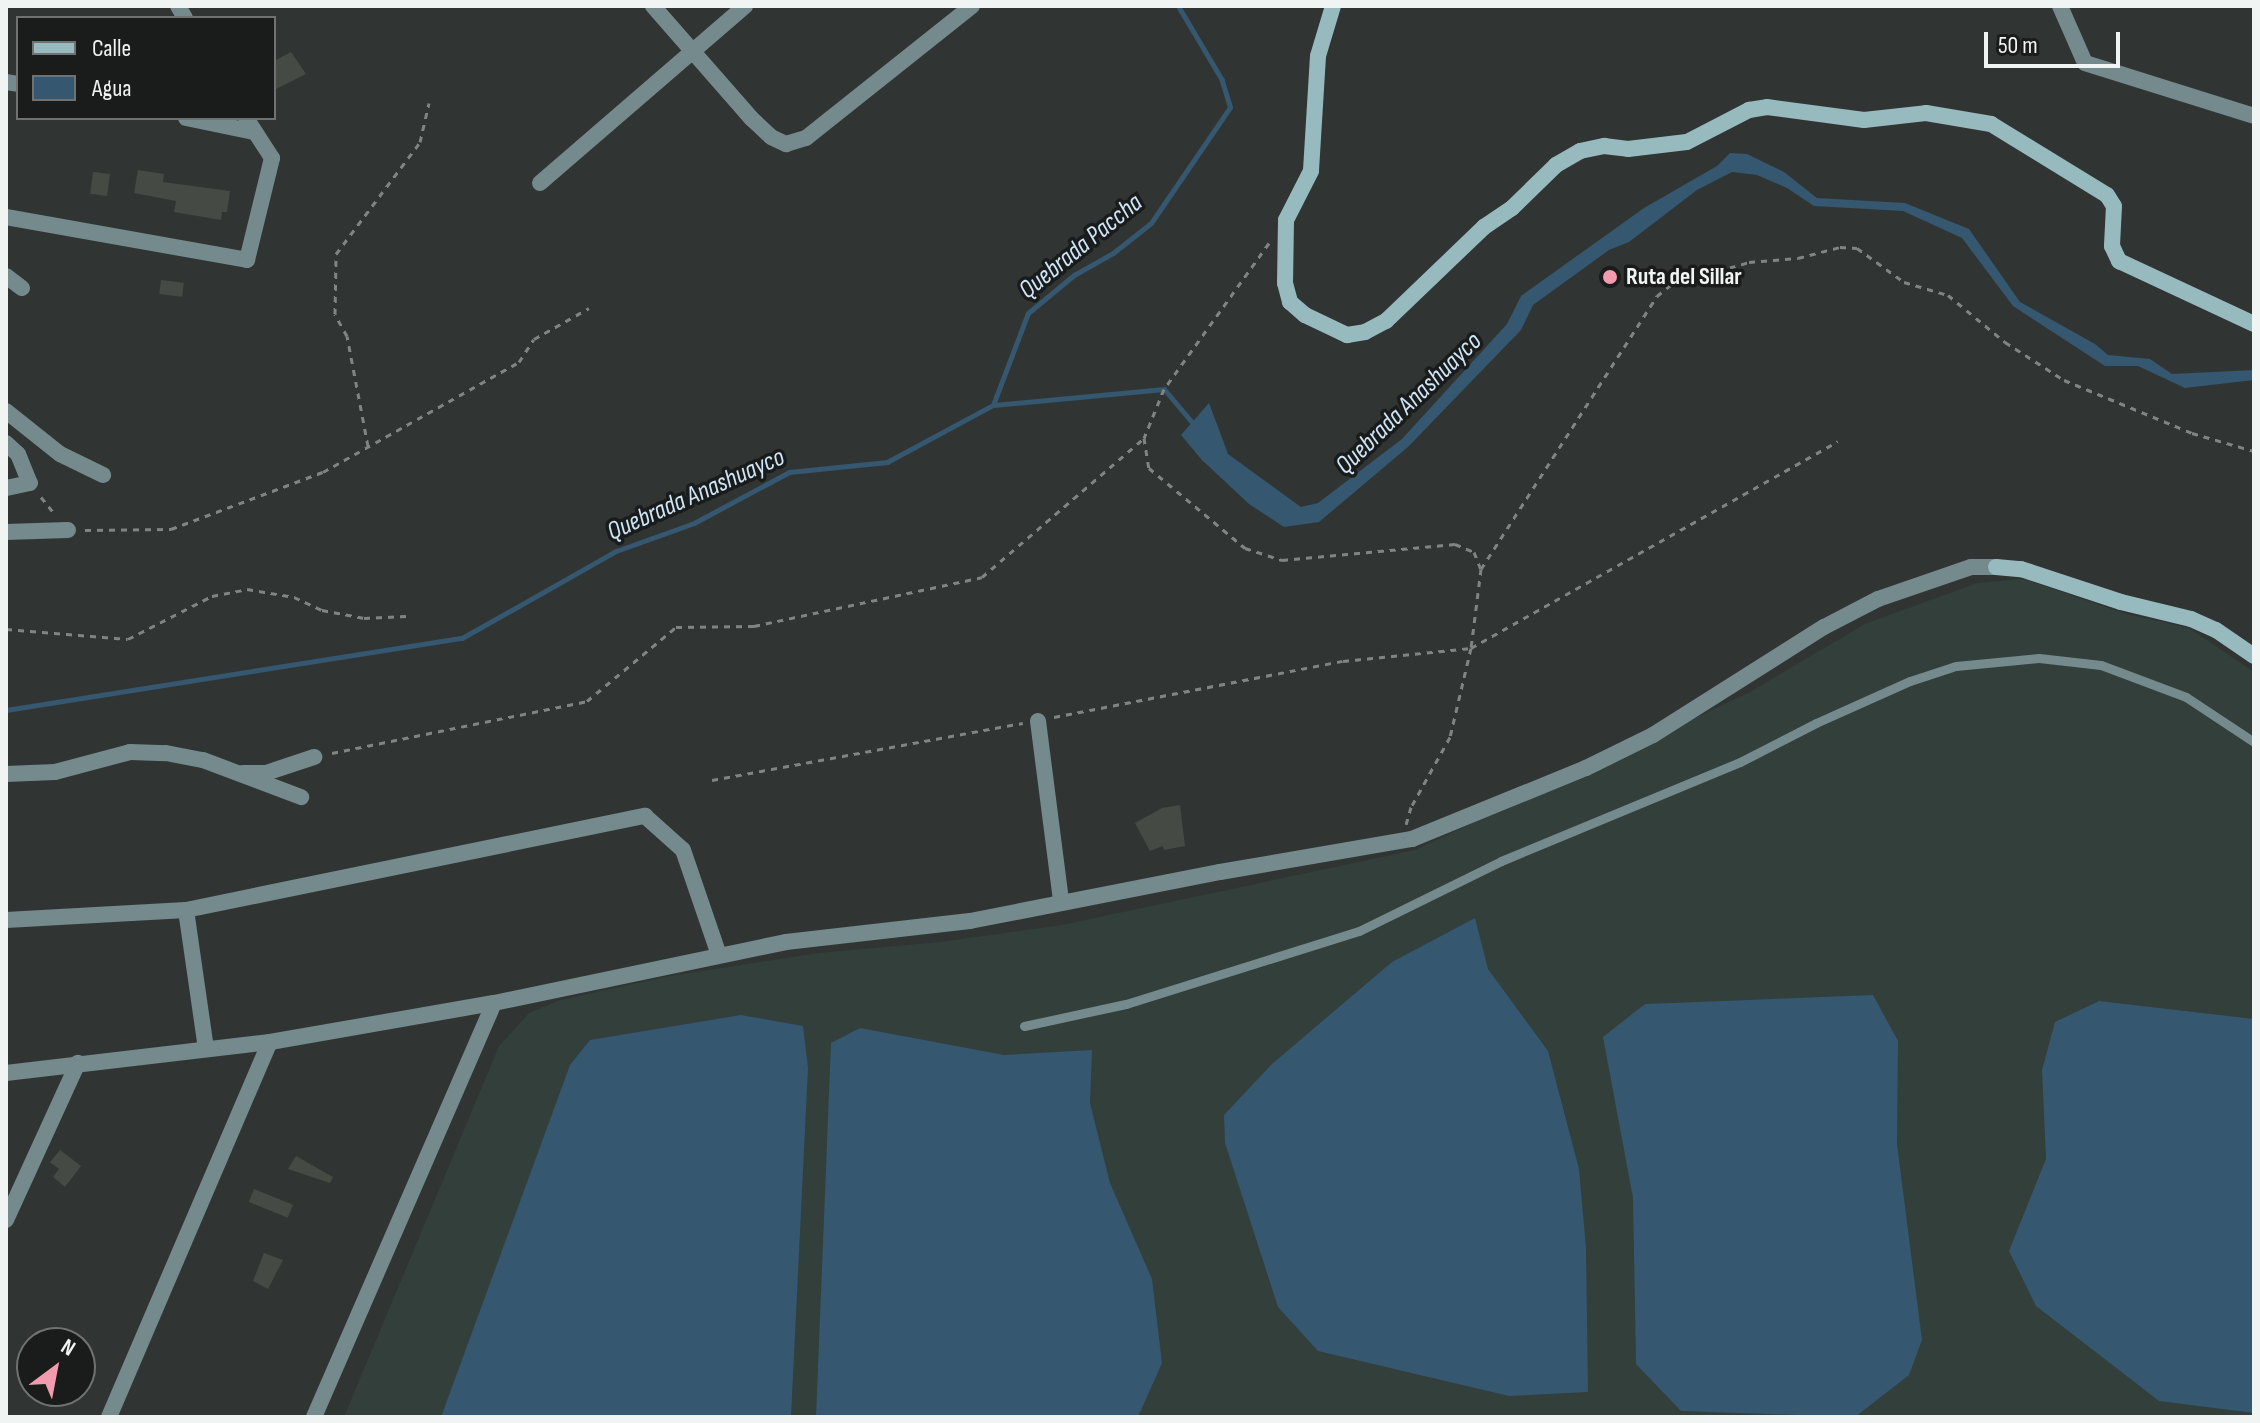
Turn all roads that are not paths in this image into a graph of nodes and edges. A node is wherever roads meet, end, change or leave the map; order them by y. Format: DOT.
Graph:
graph roads {
  1 [pos="653,6"];
  2 [pos="745,6"];
  3 [pos="972,6"];
  4 [pos="1333,6"];
  5 [pos="2060,6"];
  6 [pos="694,48"];
  7 [pos="2254,116"];
  8 [pos="204,120"];
  9 [pos="250,125"];
  10 [pos="540,183"];
  11 [pos="6,217"];
  12 [pos="6,276"];
  13 [pos="22,288"];
  14 [pos="2254,324"];
  15 [pos="6,411"];
  16 [pos="6,443"];
  17 [pos="103,475"];
  18 [pos="6,488"];
  19 [pos="68,530"];
  20 [pos="6,532"];
  21 [pos="2254,656"];
  22 [pos="1038,721"];
  23 [pos="2254,742"];
  24 [pos="314,757"];
  25 [pos="238,773"];
  26 [pos="6,774"];
  27 [pos="301,797"];
  28 [pos="1061,901"];
  29 [pos="186,910"];
  30 [pos="6,920"];
  31 [pos="719,955"];
  32 [pos="494,1003"];
  33 [pos="1024,1026"];
  34 [pos="270,1042"];
  35 [pos="206,1049"];
  36 [pos="78,1063"];
  37 [pos="6,1073"];
  38 [pos="6,1220"];
  39 [pos="109,1417"];
  40 [pos="314,1417"];
  1 -- 6 [label="street"];
  2 -- 6 [label="street"];
  3 -- 6 [label="street"];
  4 -- 14 [label="street"];
  5 -- 7 [label="street"];
  6 -- 10 [label="street"];
  8 -- 9 [label="street"];
  9 -- 11 [label="street"];
  12 -- 13 [label="street"];
  15 -- 17 [label="street"];
  16 -- 18 [label="street"];
  19 -- 20 [label="street"];
  21 -- 28 [label="street"];
  22 -- 28 [label="street"];
  23 -- 33 [label="lane"];
  24 -- 25 [label="street"];
  25 -- 26 [label="street"];
  25 -- 27 [label="street"];
  28 -- 31 [label="street"];
  29 -- 30 [label="street"];
  29 -- 31 [label="street"];
  29 -- 35 [label="street"];
  31 -- 32 [label="street"];
  32 -- 34 [label="street"];
  32 -- 40 [label="street"];
  34 -- 35 [label="street"];
  34 -- 39 [label="street"];
  35 -- 36 [label="street"];
  36 -- 37 [label="street"];
  36 -- 38 [label="street"];
}
